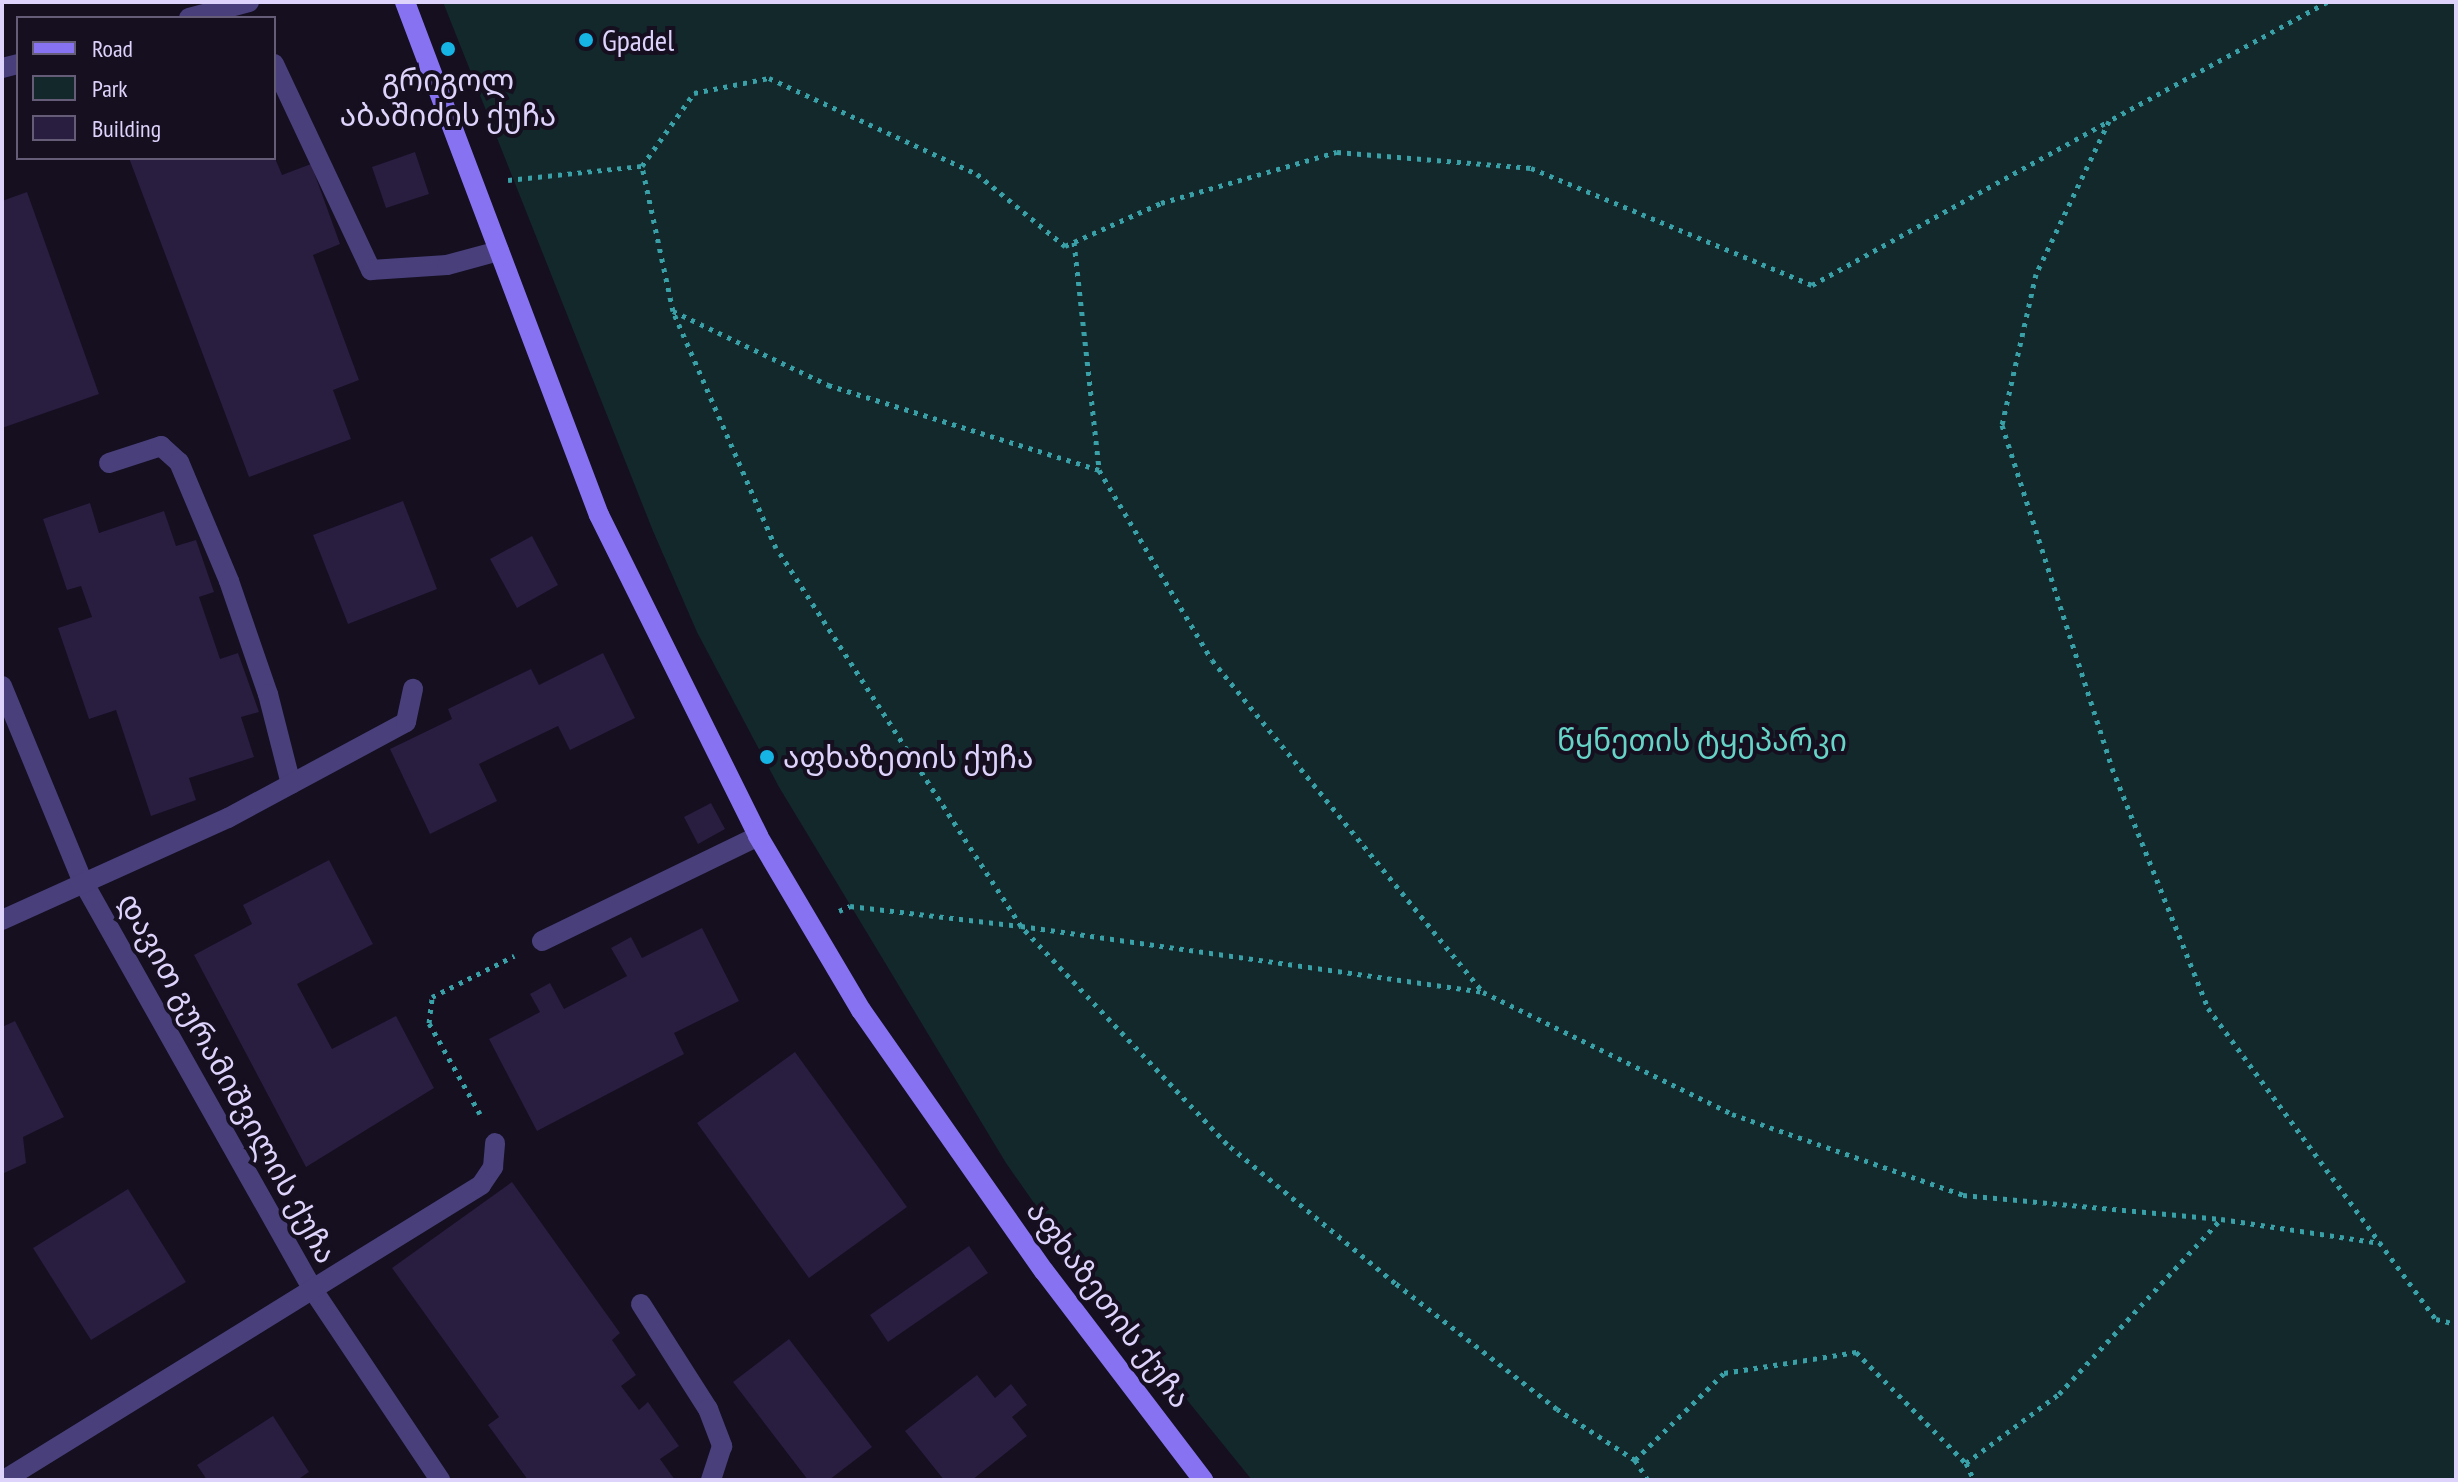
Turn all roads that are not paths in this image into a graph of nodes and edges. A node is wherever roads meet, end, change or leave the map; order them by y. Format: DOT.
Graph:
graph roads {
  1 [pos="249,2"];
  2 [pos="405,2"];
  3 [pos="196,16"];
  4 [pos="276,68"];
  5 [pos="499,251"];
  6 [pos="109,463"];
  7 [pos="2,686"];
  8 [pos="413,689"];
  9 [pos="291,784"];
  10 [pos="758,836"];
  11 [pos="82,880"];
  12 [pos="2,920"];
  13 [pos="534,945"];
  14 [pos="495,1143"];
  15 [pos="315,1293"];
  16 [pos="641,1304"];
  17 [pos="4,1480"];
  18 [pos="440,1480"];
  19 [pos="711,1480"];
  20 [pos="1203,1480"];
  1 -- 3 [label="street"];
  2 -- 5 [label="street, აფხაზეთის ქუჩა"];
  4 -- 5 [label="street"];
  5 -- 10 [label="street, აფხაზეთის ქუჩა"];
  6 -- 9 [label="street"];
  7 -- 11 [label="street, დავით გურამიშვილის ქუჩა"];
  8 -- 9 [label="street"];
  9 -- 11 [label="street"];
  10 -- 13 [label="street"];
  10 -- 20 [label="street, აფხაზეთის ქუჩა"];
  11 -- 12 [label="street"];
  11 -- 15 [label="street, დავით გურამიშვილის ქუჩა"];
  14 -- 15 [label="street"];
  15 -- 17 [label="street"];
  15 -- 18 [label="street, დავით გურამიშვილის ქუჩა"];
  16 -- 19 [label="street"];
}
